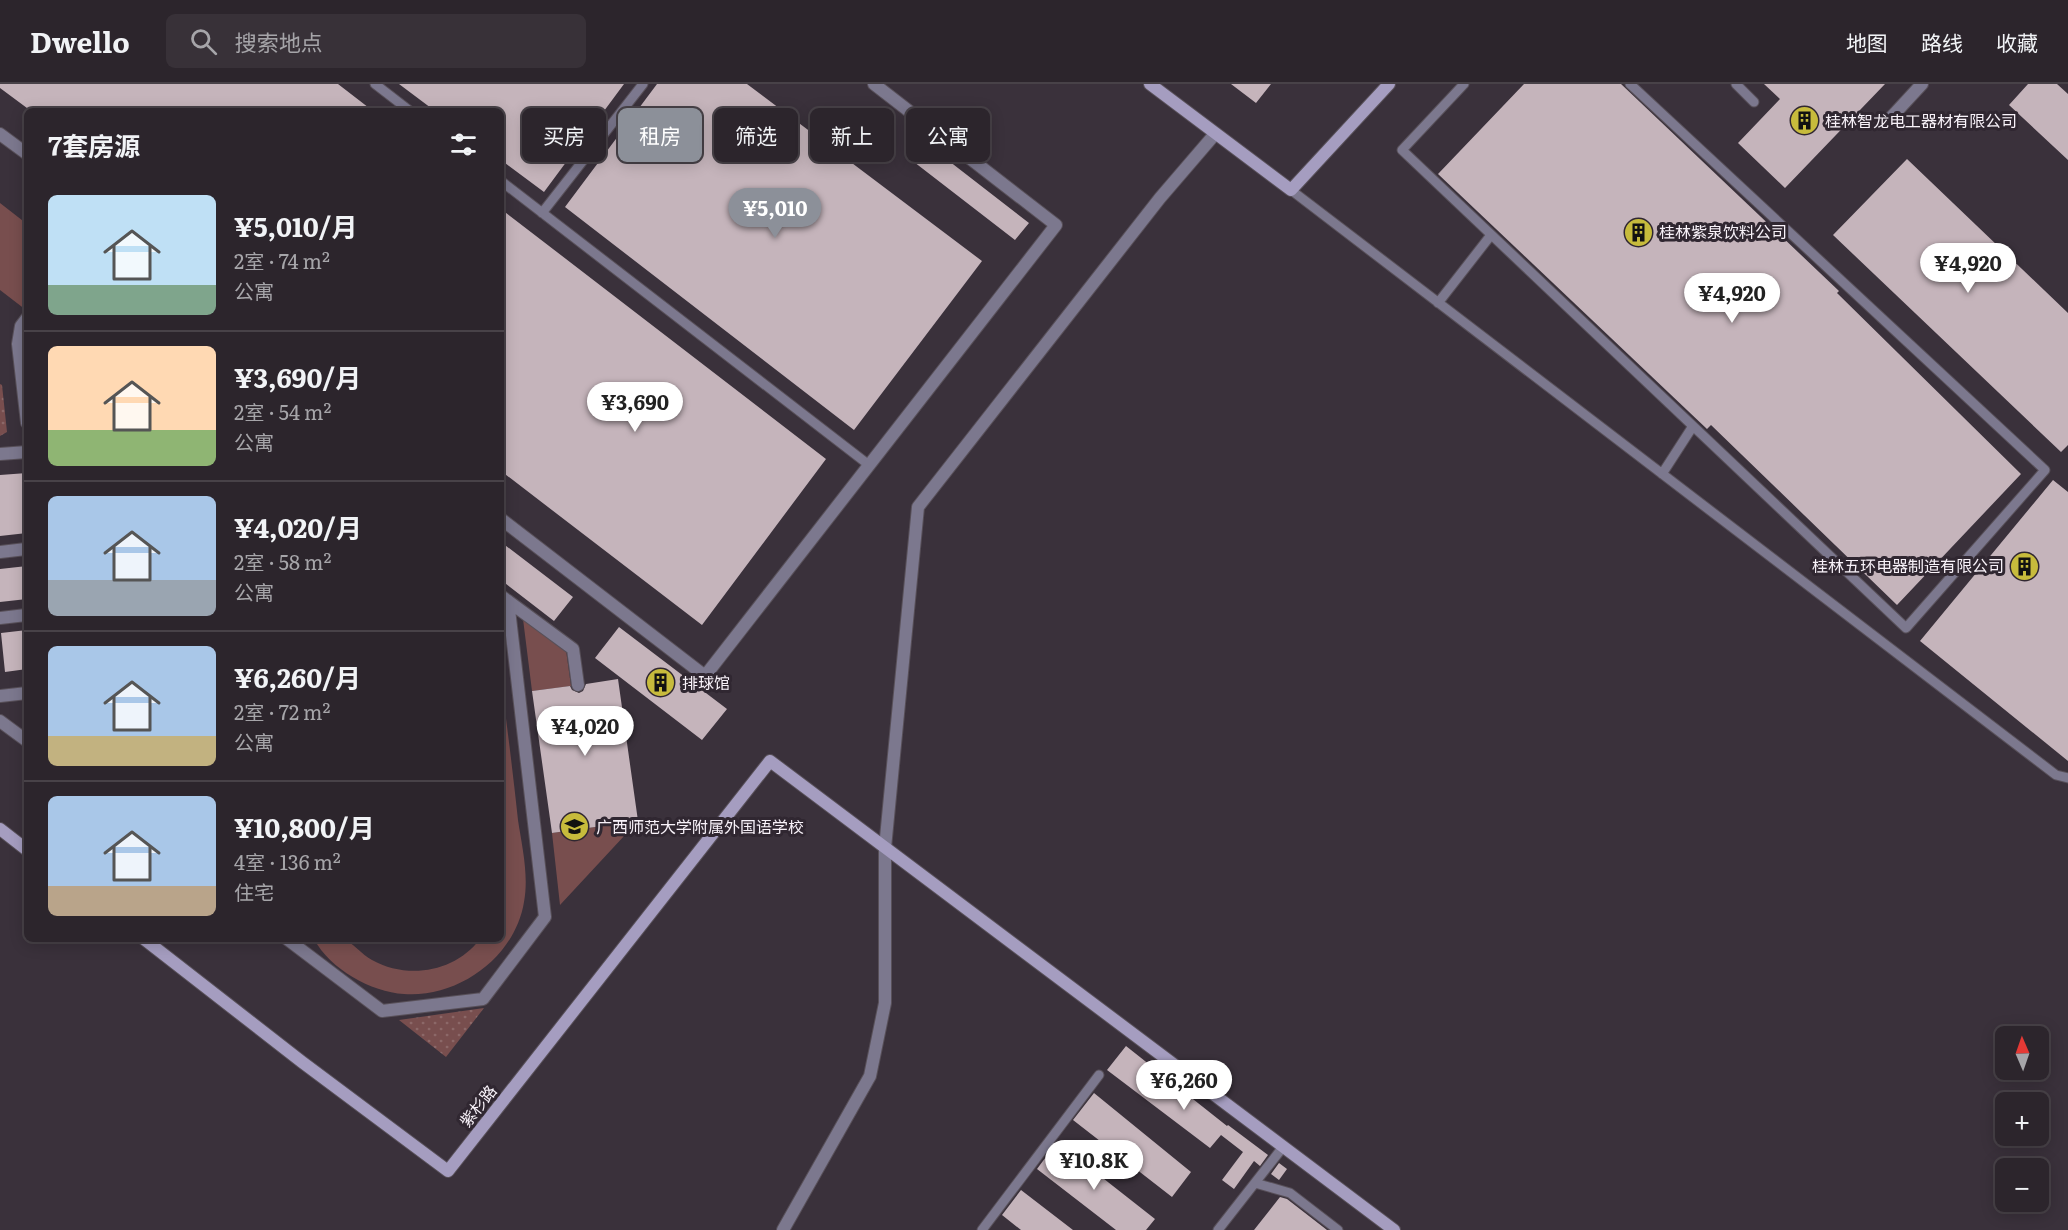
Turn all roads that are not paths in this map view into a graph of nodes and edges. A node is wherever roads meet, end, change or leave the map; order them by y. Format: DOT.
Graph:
graph roads {
  1 [pos="375,84"];
  2 [pos="643,84"];
  3 [pos="874,84"];
  4 [pos="1150,84"];
  5 [pos="1389,84"];
  6 [pos="1464,84"];
  7 [pos="1630,84"];
  8 [pos="1736,84"];
  9 [pos="1922,84"];
  10 [pos="1754,102"];
  11 [pos="406,108"];
  12 [pos="1886,124"];
  13 [pos="0,134"];
  14 [pos="1215,134"];
  15 [pos="24,152"];
  16 [pos="504,183"];
  17 [pos="1291,190"];
  18 [pos="542,213"];
  19 [pos="1491,235"];
  20 [pos="1438,303"];
  21 [pos="24,322"];
  22 [pos="24,397"];
  23 [pos="1693,426"];
  24 [pos="24,452"];
  25 [pos="0,454"];
  26 [pos="869,465"];
  27 [pos="1662,474"];
  28 [pos="504,521"];
  29 [pos="24,549"];
  30 [pos="0,552"];
  31 [pos="504,598"];
  32 [pos="24,615"];
  33 [pos="0,618"];
  34 [pos="578,685"];
  35 [pos="24,693"];
  36 [pos="0,696"];
  37 [pos="0,721"];
  38 [pos="24,739"];
  39 [pos="2068,778"];
  40 [pos="0,829"];
  41 [pos="24,848"];
  42 [pos="885,848"];
  43 [pos="148,942"];
  44 [pos="291,942"];
  45 [pos="1099,1075"];
  46 [pos="1283,1147"];
  47 [pos="1256,1183"];
  48 [pos="988,1228"];
  49 [pos="783,1230"];
  50 [pos="1218,1230"];
  51 [pos="1338,1230"];
  52 [pos="1394,1230"];
  1 -- 11 [label="lane"];
  2 -- 18 [label="lane"];
  3 -- 26 [label="street"];
  4 -- 14 [label="main road"];
  5 -- 17 [label="main road"];
  6 -- 19 [label="lane"];
  7 -- 23 [label="lane"];
  8 -- 10 [label="lane"];
  9 -- 12 [label="street"];
  13 -- 15 [label="street"];
  14 -- 17 [label="main road"];
  14 -- 42 [label="street"];
  16 -- 18 [label="lane"];
  17 -- 20 [label="lane"];
  18 -- 26 [label="lane"];
  19 -- 20 [label="lane"];
  19 -- 23 [label="lane"];
  20 -- 27 [label="lane"];
  21 -- 22 [label="street"];
  23 -- 27 [label="lane"];
  24 -- 25 [label="street"];
  26 -- 28 [label="street"];
  27 -- 39 [label="lane"];
  29 -- 30 [label="street"];
  31 -- 34 [label="street"];
  31 -- 44 [label="street"];
  32 -- 33 [label="street"];
  35 -- 36 [label="street"];
  37 -- 38 [label="street"];
  40 -- 41 [label="main road"];
  42 -- 43 [label="main road, 紫杉路"];
  42 -- 46 [label="main road"];
  42 -- 49 [label="street"];
  45 -- 48 [label="lane"];
  46 -- 47 [label="lane"];
  46 -- 52 [label="main road"];
  47 -- 50 [label="lane"];
  47 -- 51 [label="lane"];
}
